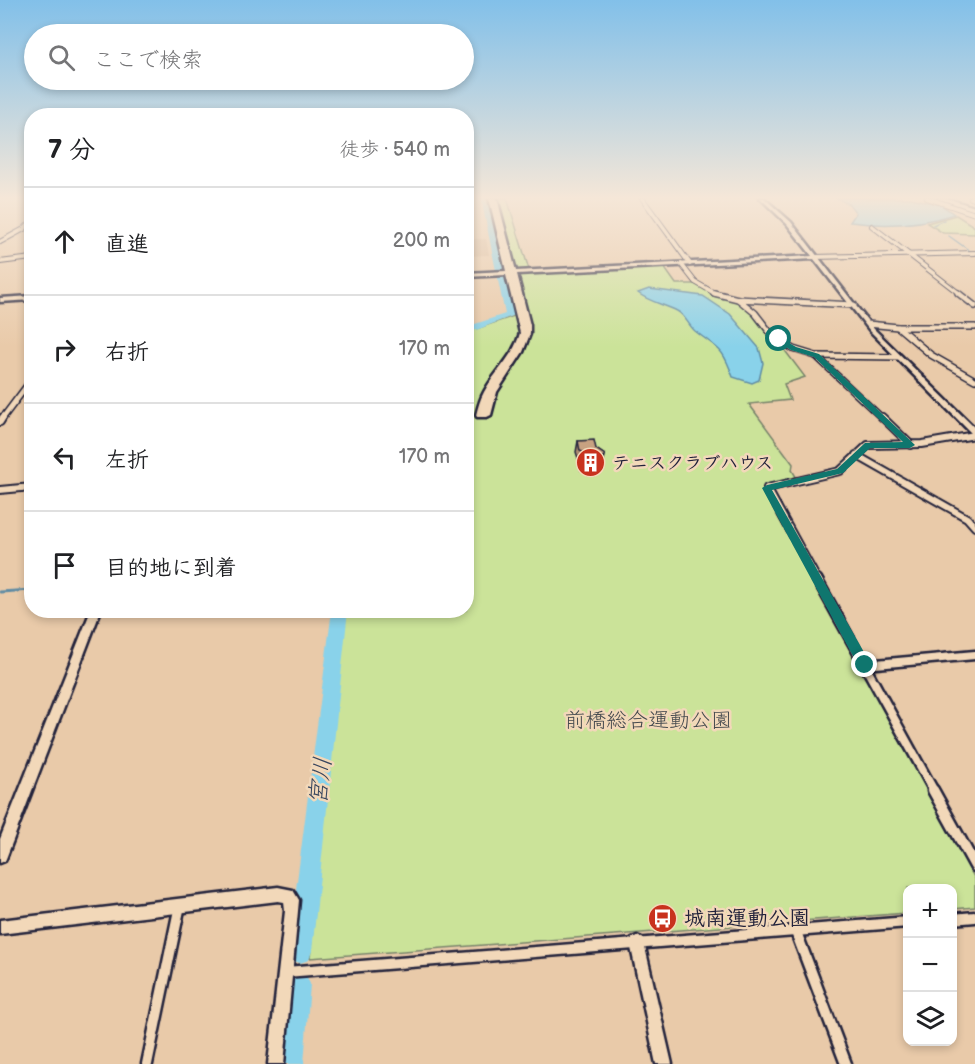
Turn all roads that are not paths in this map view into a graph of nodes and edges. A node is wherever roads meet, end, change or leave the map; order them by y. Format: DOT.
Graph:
graph roads {
  1 [pos="504,248"];
  2 [pos="678,248"];
  3 [pos="808,248"];
  4 [pos="901,248"];
  5 [pos="975,253"];
  6 [pos="909,254"];
  7 [pos="815,257"];
  8 [pos="24,259"];
  9 [pos="0,262"];
  10 [pos="681,264"];
  11 [pos="690,264"];
  12 [pos="510,273"];
  13 [pos="474,275"];
  14 [pos="24,298"];
  15 [pos="738,299"];
  16 [pos="0,300"];
  17 [pos="854,305"];
  18 [pos="975,306"];
  19 [pos="868,324"];
  20 [pos="898,327"];
  21 [pos="975,327"];
  22 [pos="816,356"];
  23 [pos="897,357"];
  24 [pos="975,380"];
  25 [pos="24,390"];
  26 [pos="0,422"];
  27 [pos="972,425"];
  28 [pos="975,433"];
  29 [pos="910,445"];
  30 [pos="856,455"];
  31 [pos="24,488"];
  32 [pos="0,490"];
  33 [pos="975,527"];
  34 [pos="93,618"];
  35 [pos="975,655"];
  36 [pos="865,665"];
  37 [pos="0,856"];
  38 [pos="975,866"];
  39 [pos="180,905"];
  40 [pos="975,917"];
  41 [pos="957,919"];
  42 [pos="903,922"];
  43 [pos="0,927"];
  44 [pos="796,932"];
  45 [pos="637,943"];
  46 [pos="286,972"];
  47 [pos="147,1064"];
  48 [pos="276,1064"];
  49 [pos="664,1064"];
  50 [pos="846,1064"];
  1 -- 12 [label="street"];
  2 -- 11 [label="street"];
  3 -- 7 [label="street"];
  4 -- 6 [label="street"];
  5 -- 6 [label="street"];
  6 -- 7 [label="street"];
  6 -- 18 [label="street"];
  7 -- 11 [label="street"];
  7 -- 17 [label="street"];
  8 -- 9 [label="street"];
  10 -- 11 [label="street"];
  10 -- 12 [label="street"];
  10 -- 15 [label="street"];
  12 -- 12 [label="street"];
  12 -- 13 [label="street"];
  14 -- 16 [label="street"];
  15 -- 17 [label="street"];
  15 -- 22 [label="street"];
  17 -- 19 [label="street"];
  19 -- 20 [label="street"];
  19 -- 23 [label="street"];
  20 -- 21 [label="street"];
  20 -- 24 [label="street"];
  22 -- 23 [label="street"];
  22 -- 29 [label="street"];
  23 -- 27 [label="street"];
  25 -- 26 [label="street"];
  27 -- 28 [label="street"];
  28 -- 29 [label="street"];
  29 -- 30 [label="street"];
  30 -- 33 [label="street"];
  30 -- 36 [label="street"];
  31 -- 32 [label="street"];
  34 -- 37 [label="street"];
  35 -- 36 [label="street"];
  36 -- 38 [label="street"];
  39 -- 43 [label="street"];
  39 -- 46 [label="street"];
  39 -- 47 [label="street"];
  40 -- 41 [label="street"];
  42 -- 44 [label="street"];
  44 -- 45 [label="street"];
  44 -- 50 [label="street"];
  45 -- 46 [label="street"];
  45 -- 49 [label="street"];
  46 -- 48 [label="street"];
}
